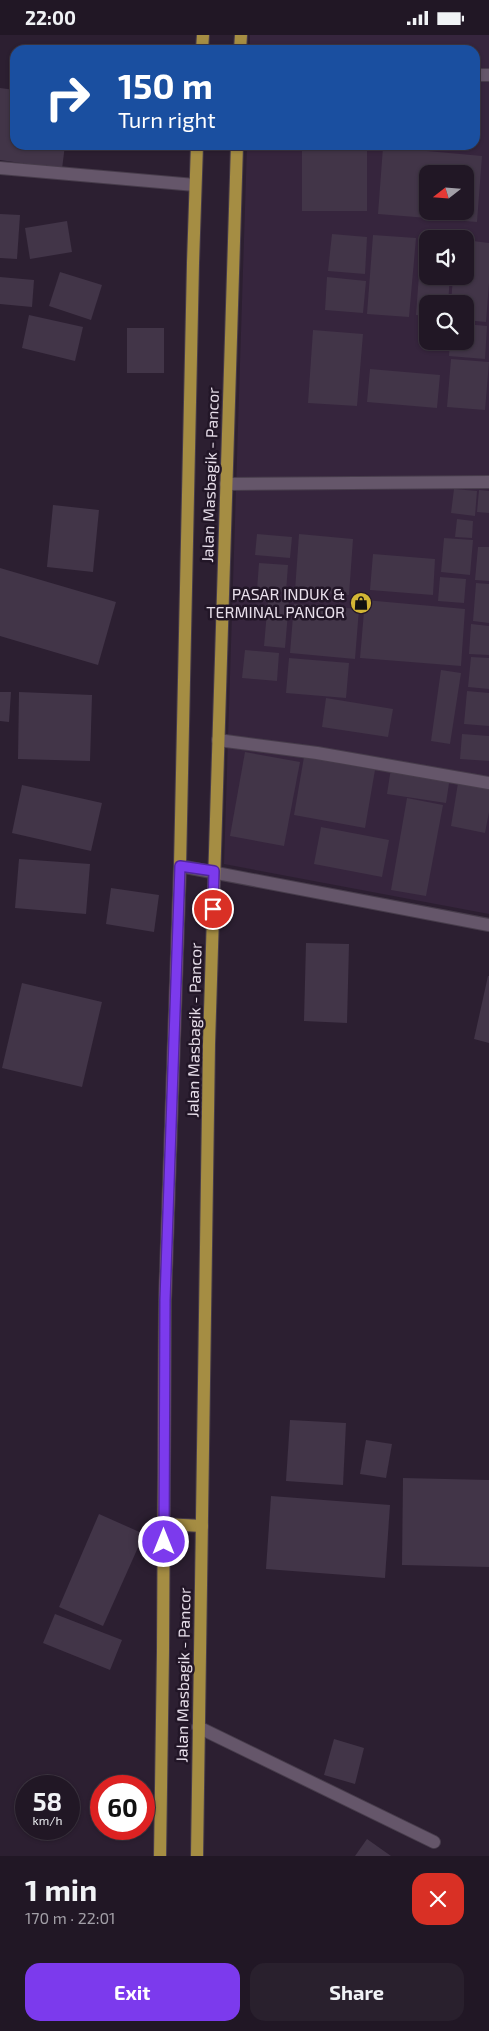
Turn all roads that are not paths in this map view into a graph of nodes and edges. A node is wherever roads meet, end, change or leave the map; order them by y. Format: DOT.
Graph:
graph roads {
  1 [pos="198,150"];
  2 [pos="237,150"];
  3 [pos="0,168"];
  4 [pos="196,185"];
  5 [pos="489,482"];
  6 [pos="226,484"];
  7 [pos="218,740"];
  8 [pos="489,783"];
  9 [pos="180,866"];
  10 [pos="214,871"];
  11 [pos="489,925"];
  12 [pos="164,1524"];
  13 [pos="202,1526"];
  14 [pos="198,1727"];
  15 [pos="434,1842"];
  16 [pos="160,1856"];
  17 [pos="196,1856"];
  1 -- 4 [label="main road, Jalan Masbagik - Pancor"];
  2 -- 6 [label="main road, Jalan Masbagik - Pancor"];
  3 -- 4 [label="street"];
  4 -- 9 [label="main road, Jalan Masbagik - Pancor"];
  5 -- 6 [label="street"];
  6 -- 7 [label="main road, Jalan Masbagik - Pancor"];
  7 -- 8 [label="street"];
  7 -- 10 [label="main road, Jalan Masbagik - Pancor"];
  9 -- 10 [label="street"];
  9 -- 12 [label="main road, Jalan Masbagik - Pancor"];
  10 -- 11 [label="street"];
  10 -- 13 [label="main road, Jalan Masbagik - Pancor"];
  12 -- 13 [label="main road"];
  12 -- 16 [label="main road, Jalan Masbagik - Pancor"];
  13 -- 14 [label="main road, Jalan Masbagik - Pancor"];
  14 -- 15 [label="street"];
  14 -- 17 [label="main road, Jalan Masbagik - Pancor"];
}
